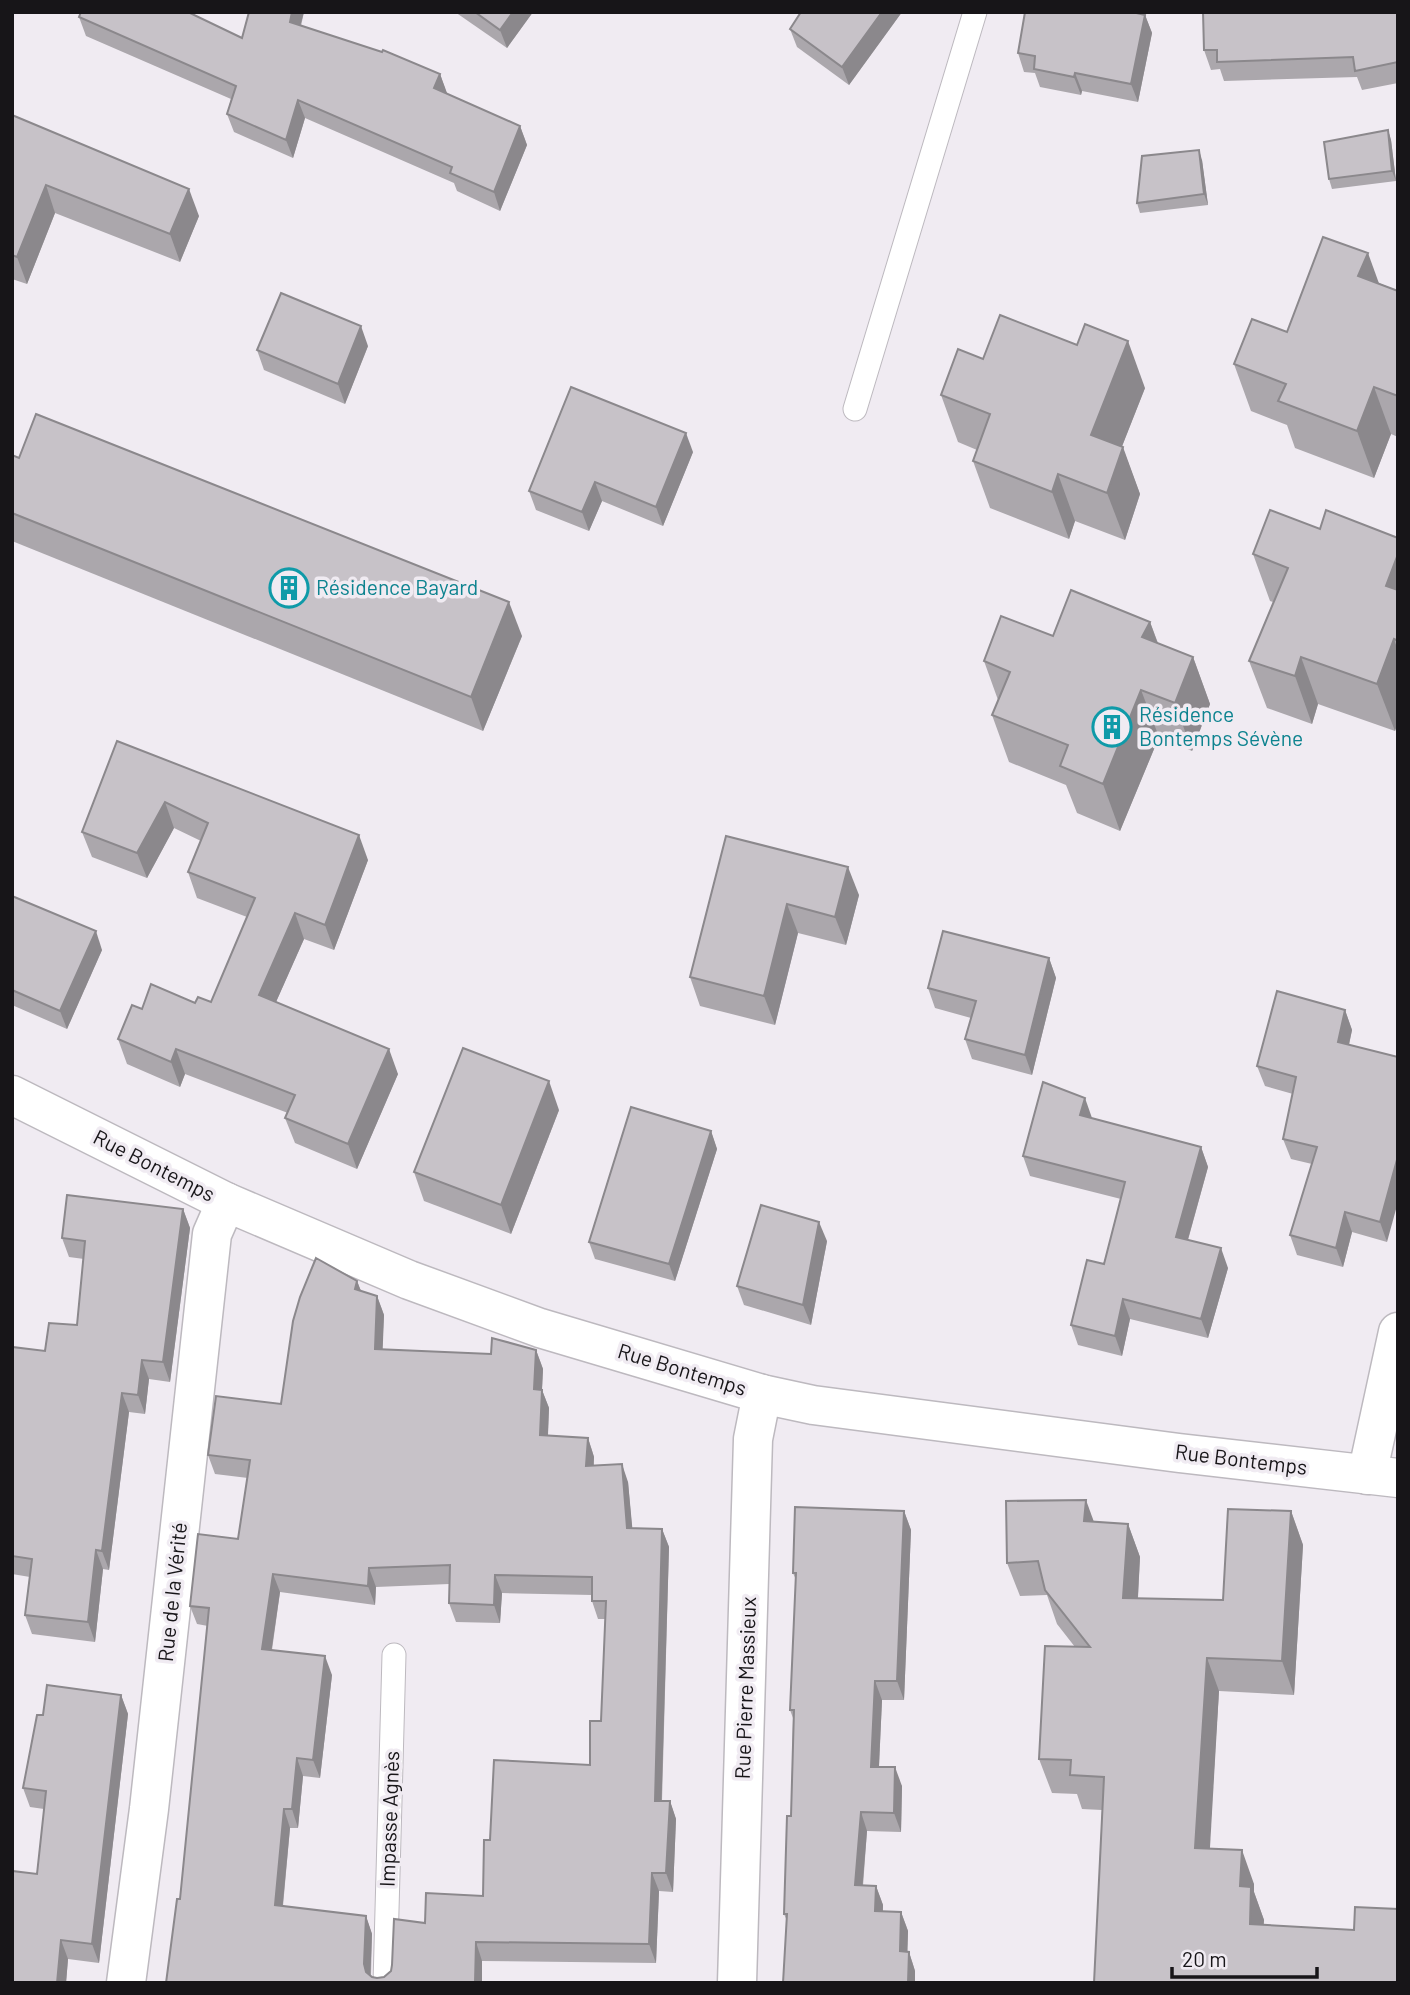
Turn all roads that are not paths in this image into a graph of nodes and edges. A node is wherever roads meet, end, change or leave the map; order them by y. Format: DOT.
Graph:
graph roads {
  1 [pos="975,12"];
  2 [pos="855,409"];
  3 [pos="12,1095"];
  4 [pos="226,1202"];
  5 [pos="1398,1332"];
  6 [pos="762,1394"];
  7 [pos="1383,1476"];
  8 [pos="394,1655"];
  9 [pos="126,1983"];
  10 [pos="385,1983"];
  11 [pos="737,1983"];
  1 -- 2 [label="lane"];
  3 -- 4 [label="street, Rue Bontemps"];
  4 -- 6 [label="street, Rue Bontemps"];
  4 -- 9 [label="street, Rue de la Vérité"];
  5 -- 7 [label="street"];
  6 -- 7 [label="street, Rue Bontemps"];
  6 -- 11 [label="street, Rue Pierre Massieux"];
  8 -- 10 [label="lane, Impasse Agnès"];
}
